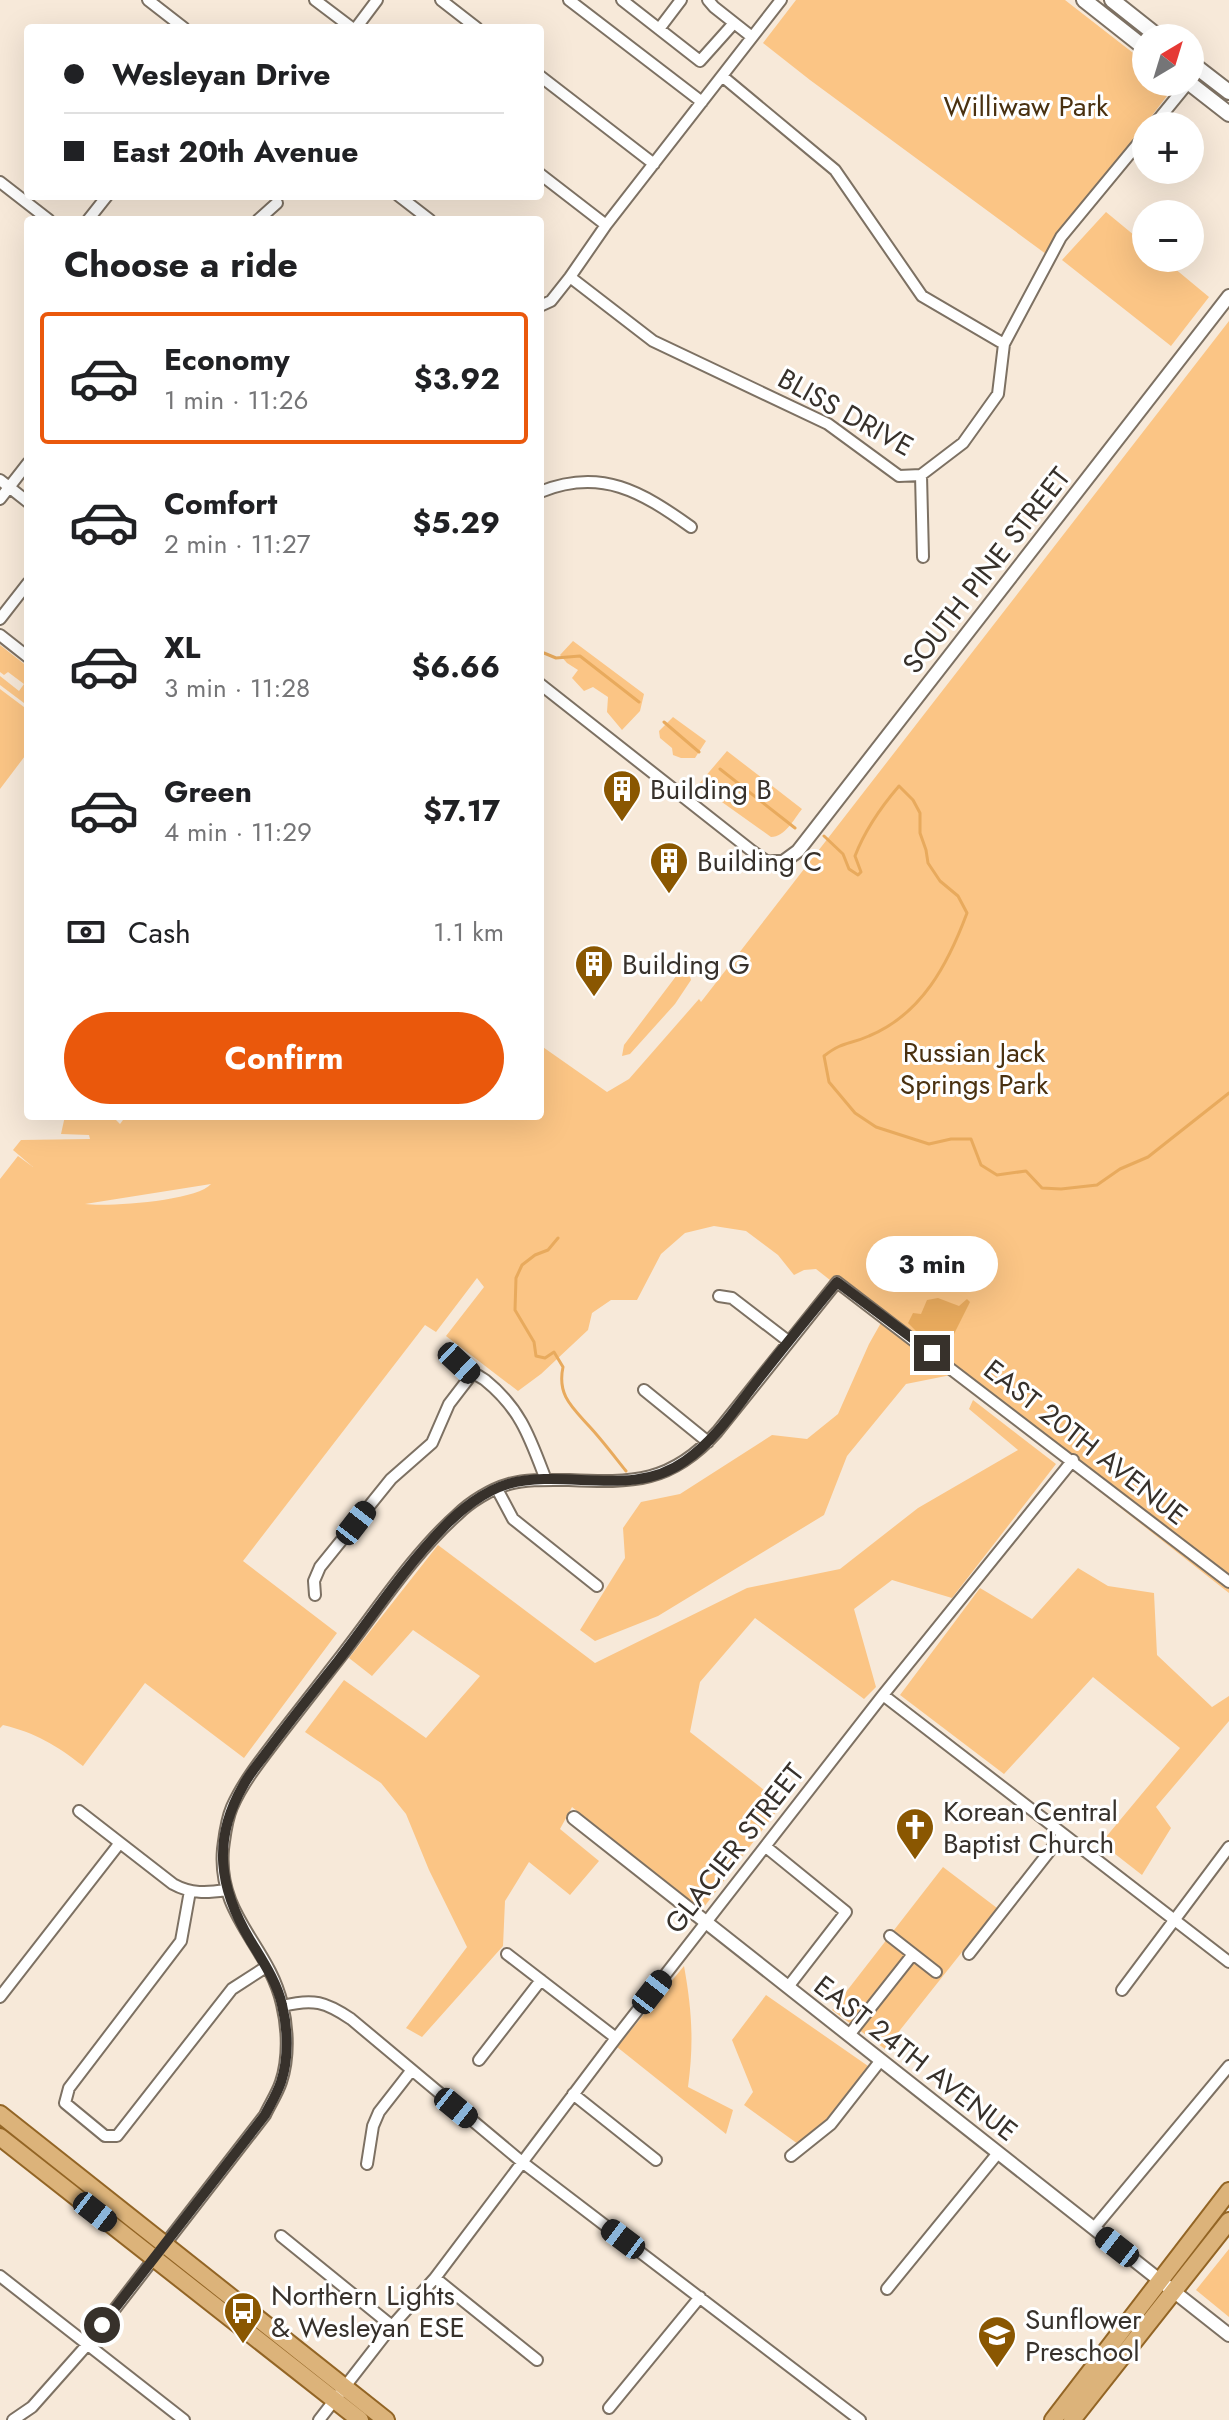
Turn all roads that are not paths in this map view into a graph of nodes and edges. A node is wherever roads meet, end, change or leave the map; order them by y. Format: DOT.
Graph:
graph roads {
  1 [pos="148,0"];
  2 [pos="315,0"];
  3 [pos="377,0"];
  4 [pos="441,0"];
  5 [pos="569,0"];
  6 [pos="622,0"];
  7 [pos="708,0"];
  8 [pos="781,0"];
  9 [pos="1084,0"];
  10 [pos="1112,0"];
  11 [pos="679,1"];
  12 [pos="734,23"];
  13 [pos="179,24"];
  14 [pos="348,24"];
  15 [pos="357,24"];
  16 [pos="472,24"];
  17 [pos="1142,24"];
  18 [pos="659,29"];
  19 [pos="752,37"];
  20 [pos="1132,38"];
  21 [pos="722,76"];
  22 [pos="544,79"];
  23 [pos="1204,82"];
  24 [pos="1204,90"];
  25 [pos="1229,92"];
  26 [pos="1176,96"];
  27 [pos="702,102"];
  28 [pos="1164,112"];
  29 [pos="1229,114"];
  30 [pos="1132,151"];
  31 [pos="654,164"];
  32 [pos="544,177"];
  33 [pos="0,182"];
  34 [pos="104,200"];
  35 [pos="404,200"];
  36 [pos="277,203"];
  37 [pos="44,216"];
  38 [pos="91,216"];
  39 [pos="262,216"];
  40 [pos="425,216"];
  41 [pos="606,225"];
  42 [pos="570,277"];
  43 [pos="1229,296"];
  44 [pos="544,304"];
  45 [pos="1004,344"];
  46 [pos="24,467"];
  47 [pos="921,475"];
  48 [pos="5,484"];
  49 [pos="544,491"];
  50 [pos="0,499"];
  51 [pos="24,499"];
  52 [pos="691,527"];
  53 [pos="923,557"];
  54 [pos="24,588"];
  55 [pos="0,619"];
  56 [pos="0,635"];
  57 [pos="24,654"];
  58 [pos="544,687"];
  59 [pos="774,862"];
  60 [pos="719,1296"];
  61 [pos="788,1341"];
  62 [pos="459,1363"];
  63 [pos="472,1374"];
  64 [pos="644,1390"];
  65 [pos="708,1442"];
  66 [pos="1073,1460"];
  67 [pos="546,1480"];
  68 [pos="497,1489"];
  69 [pos="1229,1582"];
  70 [pos="597,1586"];
  71 [pos="315,1595"];
  72 [pos="883,1695"];
  73 [pos="79,1811"];
  74 [pos="574,1818"];
  75 [pos="1063,1834"];
  76 [pos="119,1844"];
  77 [pos="766,1847"];
  78 [pos="1229,1847"];
  79 [pos="226,1890"];
  80 [pos="190,1891"];
  81 [pos="1175,1920"];
  82 [pos="707,1923"];
  83 [pos="890,1936"];
  84 [pos="507,1954"];
  85 [pos="913,1954"];
  86 [pos="969,1954"];
  87 [pos="1229,1962"];
  88 [pos="266,1967"];
  89 [pos="936,1972"];
  90 [pos="541,1980"];
  91 [pos="788,1987"];
  92 [pos="1122,1990"];
  93 [pos="0,1997"];
  94 [pos="283,2006"];
  95 [pos="849,2035"];
  96 [pos="616,2038"];
  97 [pos="479,2060"];
  98 [pos="881,2060"];
  99 [pos="1229,2066"];
  100 [pos="411,2071"];
  101 [pos="573,2094"];
  102 [pos="0,2114"];
  103 [pos="0,2137"];
  104 [pos="998,2153"];
  105 [pos="791,2156"];
  106 [pos="656,2160"];
  107 [pos="522,2162"];
  108 [pos="367,2164"];
  109 [pos="1229,2191"];
  110 [pos="1229,2221"];
  111 [pos="1094,2228"];
  112 [pos="281,2236"];
  113 [pos="159,2252"];
  114 [pos="0,2276"];
  115 [pos="435,2278"];
  116 [pos="1160,2280"];
  117 [pos="887,2289"];
  118 [pos="1174,2291"];
  119 [pos="700,2297"];
  120 [pos="392,2326"];
  121 [pos="1229,2335"];
  122 [pos="87,2345"];
  123 [pos="537,2360"];
  124 [pos="340,2394"];
  125 [pos="609,2408"];
  126 [pos="13,2420"];
  127 [pos="184,2420"];
  128 [pos="319,2420"];
  129 [pos="360,2420"];
  130 [pos="386,2420"];
  131 [pos="860,2420"];
  132 [pos="1053,2420"];
  133 [pos="1072,2420"];
  1 -- 13 [label="street"];
  2 -- 14 [label="street"];
  3 -- 15 [label="street"];
  4 -- 16 [label="street"];
  5 -- 27 [label="street"];
  6 -- 18 [label="street"];
  7 -- 12 [label="street"];
  8 -- 19 [label="street"];
  9 -- 20 [label="main road"];
  10 -- 17 [label="main road"];
  11 -- 18 [label="street"];
  12 -- 18 [label="street"];
  12 -- 19 [label="street"];
  19 -- 21 [label="street"];
  21 -- 27 [label="street"];
  21 -- 45 [label="street"];
  22 -- 31 [label="street"];
  23 -- 25 [label="main road"];
  24 -- 29 [label="main road"];
  26 -- 28 [label="street"];
  27 -- 31 [label="street"];
  30 -- 45 [label="street"];
  31 -- 41 [label="street"];
  32 -- 41 [label="street"];
  33 -- 37 [label="street"];
  34 -- 38 [label="street"];
  35 -- 40 [label="street"];
  36 -- 39 [label="street"];
  41 -- 42 [label="street"];
  42 -- 44 [label="street"];
  42 -- 47 [label="street, BLISS DRIVE"];
  43 -- 59 [label="street, SOUTH PINE STREET"];
  45 -- 47 [label="street, BLISS DRIVE"];
  46 -- 48 [label="street"];
  47 -- 53 [label="street"];
  48 -- 50 [label="street"];
  48 -- 51 [label="street"];
  49 -- 52 [label="street"];
  54 -- 55 [label="street"];
  56 -- 57 [label="street"];
  58 -- 59 [label="street"];
  60 -- 61 [label="street"];
  61 -- 65 [label="street"];
  61 -- 66 [label="street, EAST 20TH AVENUE"];
  62 -- 63 [label="street"];
  63 -- 67 [label="street"];
  63 -- 71 [label="street"];
  64 -- 65 [label="street"];
  65 -- 67 [label="street"];
  66 -- 69 [label="street, EAST 20TH AVENUE"];
  66 -- 72 [label="street, GLACIER STREET"];
  67 -- 68 [label="street"];
  68 -- 70 [label="street"];
  68 -- 79 [label="street"];
  72 -- 75 [label="street"];
  72 -- 77 [label="street, GLACIER STREET"];
  73 -- 76 [label="street"];
  74 -- 82 [label="street, EAST 24TH AVENUE"];
  75 -- 81 [label="street"];
  75 -- 86 [label="street"];
  76 -- 80 [label="street"];
  76 -- 93 [label="street"];
  77 -- 82 [label="street, GLACIER STREET"];
  77 -- 91 [label="street"];
  78 -- 81 [label="street"];
  79 -- 80 [label="street"];
  79 -- 88 [label="street"];
  80 -- 88 [label="street"];
  81 -- 87 [label="street"];
  81 -- 92 [label="street"];
  82 -- 91 [label="street, EAST 24TH AVENUE"];
  82 -- 96 [label="street, GLACIER STREET"];
  83 -- 85 [label="street"];
  84 -- 90 [label="street"];
  85 -- 89 [label="street"];
  85 -- 95 [label="street"];
  88 -- 94 [label="street"];
  90 -- 96 [label="street"];
  90 -- 97 [label="street"];
  91 -- 95 [label="street, EAST 24TH AVENUE"];
  94 -- 100 [label="street"];
  94 -- 113 [label="street"];
  95 -- 98 [label="street, EAST 24TH AVENUE"];
  96 -- 101 [label="street, GLACIER STREET"];
  98 -- 104 [label="street, EAST 24TH AVENUE"];
  98 -- 105 [label="street"];
  99 -- 111 [label="street"];
  100 -- 107 [label="street"];
  100 -- 108 [label="street"];
  101 -- 106 [label="street"];
  101 -- 107 [label="street, GLACIER STREET"];
  102 -- 113 [label="main road"];
  103 -- 113 [label="main road"];
  104 -- 111 [label="street, EAST 24TH AVENUE"];
  104 -- 117 [label="street"];
  107 -- 115 [label="street, GLACIER STREET"];
  107 -- 119 [label="street"];
  109 -- 116 [label="main road"];
  110 -- 118 [label="main road"];
  111 -- 116 [label="street, EAST 24TH AVENUE"];
  112 -- 120 [label="street"];
  113 -- 122 [label="street"];
  113 -- 124 [label="main road"];
  114 -- 122 [label="street"];
  115 -- 120 [label="street, GLACIER STREET"];
  115 -- 123 [label="street"];
  116 -- 118 [label="street, EAST 24TH AVENUE"];
  116 -- 132 [label="main road"];
  118 -- 121 [label="street, EAST 24TH AVENUE"];
  118 -- 133 [label="main road"];
  119 -- 125 [label="street"];
  119 -- 131 [label="street"];
  120 -- 124 [label="street, GLACIER STREET"];
  122 -- 126 [label="street"];
  122 -- 127 [label="street"];
  124 -- 128 [label="street, GLACIER STREET"];
  124 -- 129 [label="main road"];
  124 -- 130 [label="main road"];
}
